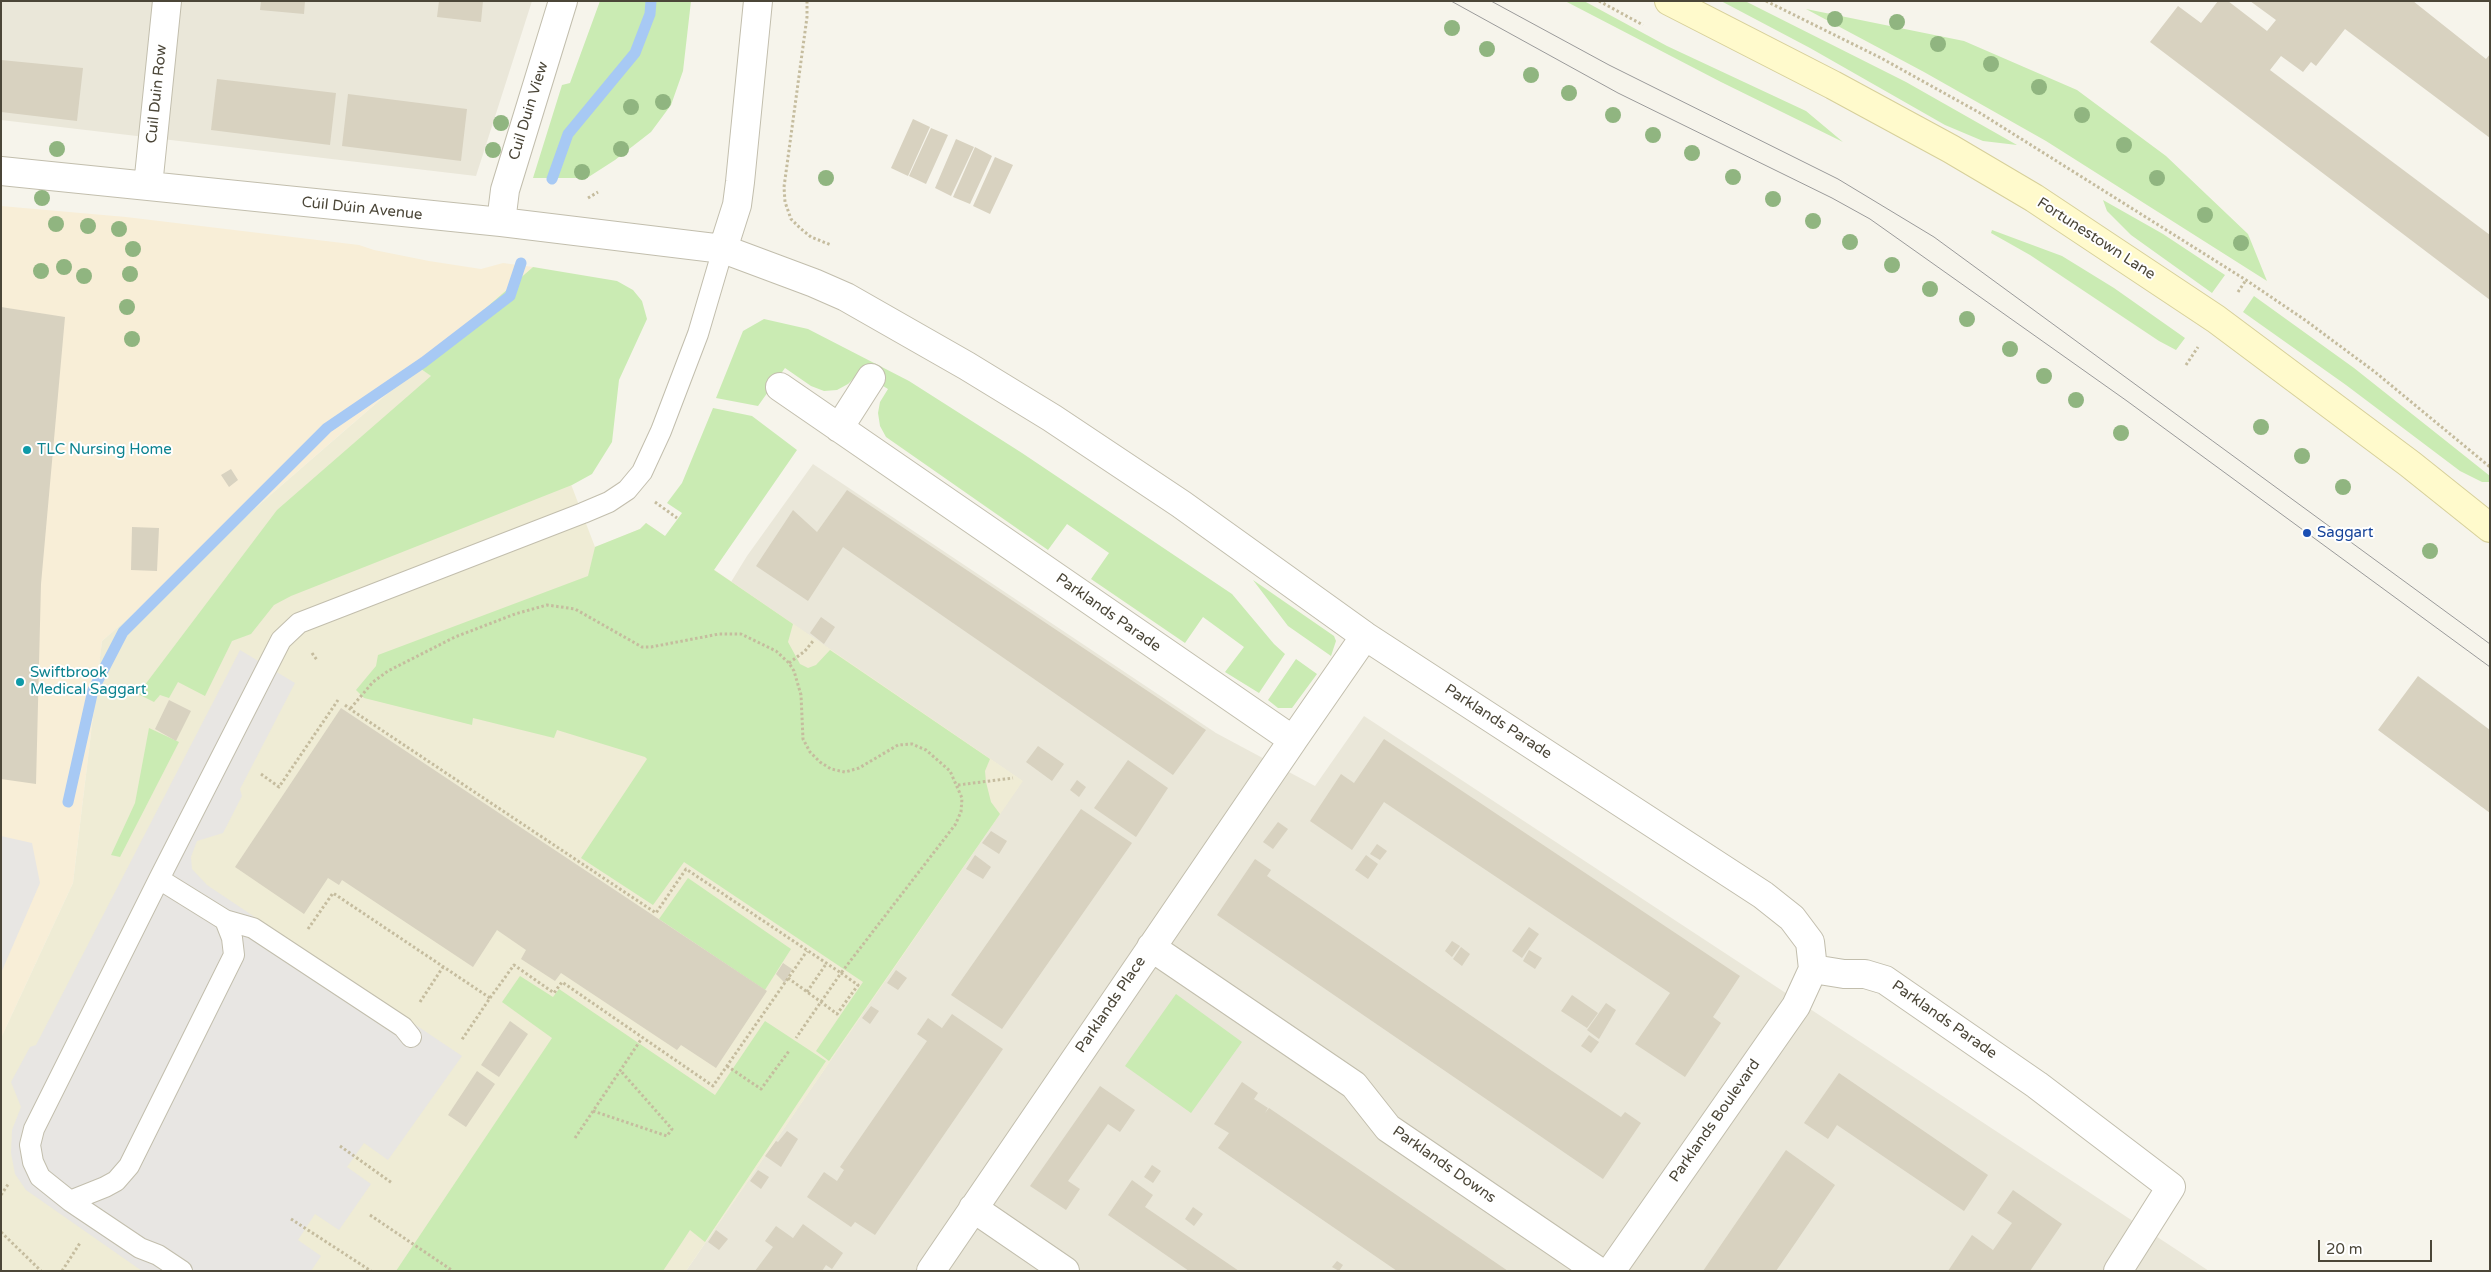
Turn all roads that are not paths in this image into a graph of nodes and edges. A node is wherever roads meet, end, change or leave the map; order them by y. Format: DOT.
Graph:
graph roads {
  1 [pos="167,1"];
  2 [pos="564,1"];
  3 [pos="758,1"];
  4 [pos="1669,1"];
  5 [pos="1,172"];
  6 [pos="148,186"];
  7 [pos="501,222"];
  8 [pos="723,249"];
  9 [pos="871,378"];
  10 [pos="780,387"];
  11 [pos="839,428"];
  12 [pos="2489,527"];
  13 [pos="1365,636"];
  14 [pos="1293,740"];
  15 [pos="159,879"];
  16 [pos="225,920"];
  17 [pos="1151,947"];
  18 [pos="1813,969"];
  19 [pos="407,1032"];
  20 [pos="70,1201"];
  21 [pos="973,1208"];
  22 [pos="182,1271"];
  23 [pos="931,1271"];
  24 [pos="1065,1271"];
  25 [pos="1598,1271"];
  26 [pos="1611,1271"];
  27 [pos="2118,1271"];
  1 -- 6 [label="street, Cuil Duin Row"];
  2 -- 7 [label="street, Cuil Duin View"];
  3 -- 8 [label="street"];
  4 -- 12 [label="street, Fortunestown Lane"];
  5 -- 6 [label="street, Cúil Dúin Avenue"];
  6 -- 7 [label="street, Cúil Dúin Avenue"];
  7 -- 8 [label="street, Cúil Dúin Avenue"];
  8 -- 13 [label="street, Parklands Parade"];
  8 -- 15 [label="lane"];
  9 -- 11 [label="street"];
  10 -- 11 [label="street, Parklands Parade"];
  11 -- 14 [label="street, Parklands Parade"];
  13 -- 14 [label="street"];
  13 -- 18 [label="street, Parklands Parade"];
  14 -- 17 [label="street, Parklands Place"];
  15 -- 16 [label="lane"];
  15 -- 20 [label="lane"];
  16 -- 19 [label="lane"];
  16 -- 20 [label="lane"];
  17 -- 21 [label="street, Parklands Place"];
  17 -- 25 [label="street, Parklands Downs"];
  18 -- 26 [label="street, Parklands Boulevard"];
  18 -- 27 [label="street, Parklands Parade"];
  20 -- 22 [label="lane"];
  21 -- 23 [label="street, Parklands Place"];
  21 -- 24 [label="street"];
}
